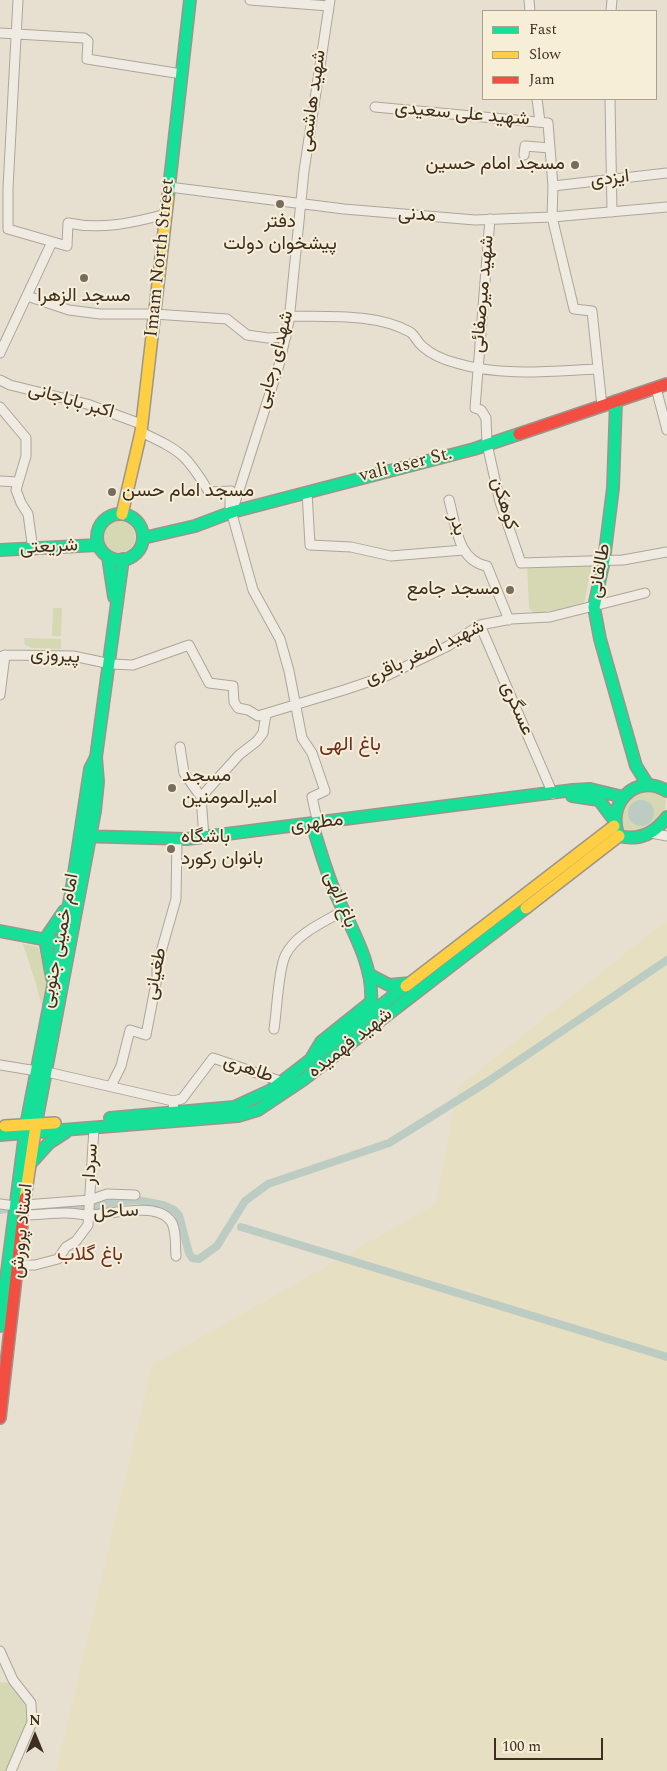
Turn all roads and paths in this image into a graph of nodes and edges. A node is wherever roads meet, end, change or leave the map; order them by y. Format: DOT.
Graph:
graph roads {
  1 [pos="18,0"];
  2 [pos="190,0"];
  3 [pos="250,0"];
  4 [pos="330,3"];
  5 [pos="0,33"];
  6 [pos="17,34"];
  7 [pos="182,74"];
  8 [pos="537,100"];
  9 [pos="610,100"];
  10 [pos="375,107"];
  11 [pos="544,122"];
  12 [pos="550,148"];
  13 [pos="524,155"];
  14 [pos="667,173"];
  15 [pos="612,179"];
  16 [pos="553,186"];
  17 [pos="169,187"];
  18 [pos="302,203"];
  19 [pos="667,207"];
  20 [pos="612,212"];
  21 [pos="166,214"];
  22 [pos="552,217"];
  23 [pos="490,219"];
  24 [pos="52,242"];
  25 [pos="27,296"];
  26 [pos="154,314"];
  27 [pos="289,316"];
  28 [pos="286,337"];
  29 [pos="0,353"];
  30 [pos="477,369"];
  31 [pos="597,369"];
  32 [pos="0,380"];
  33 [pos="661,386"];
  34 [pos="616,401"];
  35 [pos="602,406"];
  36 [pos="0,407"];
  37 [pos="141,428"];
  38 [pos="667,430"];
  39 [pos="487,444"];
  40 [pos="0,481"];
  41 [pos="18,482"];
  42 [pos="238,489"];
  43 [pos="228,492"];
  44 [pos="307,492"];
  45 [pos="449,500"];
  46 [pos="232,512"];
  47 [pos="122,514"];
  48 [pos="143,538"];
  49 [pos="98,545"];
  50 [pos="0,550"];
  51 [pos="32,550"];
  52 [pos="462,550"];
  53 [pos="667,552"];
  54 [pos="108,557"];
  55 [pos="124,559"];
  56 [pos="604,560"];
  57 [pos="645,593"];
  58 [pos="594,607"];
  59 [pos="115,608"];
  60 [pos="509,620"];
  61 [pos="480,625"];
  62 [pos="2,656"];
  63 [pos="111,664"];
  64 [pos="0,695"];
  65 [pos="295,704"];
  66 [pos="266,714"];
  67 [pos="180,747"];
  68 [pos="636,766"];
  69 [pos="667,780"];
  70 [pos="651,785"];
  71 [pos="635,789"];
  72 [pos="667,791"];
  73 [pos="553,794"];
  74 [pos="201,797"];
  75 [pos="623,797"];
  76 [pos="667,817"];
  77 [pos="315,824"];
  78 [pos="616,828"];
  79 [pos="651,833"];
  80 [pos="667,836"];
  81 [pos="85,837"];
  82 [pos="204,837"];
  83 [pos="177,839"];
  84 [pos="71,893"];
  85 [pos="343,911"];
  86 [pos="0,931"];
  87 [pos="45,939"];
  88 [pos="67,944"];
  89 [pos="370,975"];
  90 [pos="411,983"];
  91 [pos="53,988"];
  92 [pos="274,1029"];
  93 [pos="309,1062"];
  94 [pos="0,1065"];
  95 [pos="42,1071"];
  96 [pos="283,1082"];
  97 [pos="112,1086"];
  98 [pos="174,1107"];
  99 [pos="0,1127"];
  100 [pos="94,1128"];
  101 [pos="30,1129"];
  102 [pos="69,1130"];
  103 [pos="0,1135"];
  104 [pos="31,1163"];
  105 [pos="135,1195"];
  106 [pos="90,1200"];
  107 [pos="0,1204"];
  108 [pos="21,1209"];
  109 [pos="90,1215"];
  110 [pos="176,1256"];
  111 [pos="19,1266"];
  112 [pos="0,1326"];
  113 [pos="4,1368"];
  114 [pos="0,1418"];
  115 [pos="0,1651"];
  116 [pos="12,1771"];
  1 -- 6 [label="street"];
  2 -- 7 [label="main road, Imam North Street"];
  3 -- 4 [label="street"];
  4 -- 18 [label="street, شهید هاشمی"];
  5 -- 6 [label="street"];
  6 -- 7 [label="street"];
  6 -- 24 [label="street"];
  7 -- 17 [label="main road, Imam North Street"];
  8 -- 11 [label="street"];
  9 -- 15 [label="street"];
  10 -- 11 [label="street, شهید علی سعیدی"];
  11 -- 12 [label="street"];
  12 -- 13 [label="street"];
  12 -- 16 [label="street"];
  14 -- 15 [label="street, ایزدی"];
  15 -- 16 [label="street, ایزدی"];
  15 -- 20 [label="street"];
  16 -- 22 [label="street"];
  17 -- 18 [label="street, مدنی"];
  17 -- 21 [label="main road, Imam North Street"];
  18 -- 23 [label="street, مدنی"];
  18 -- 27 [label="street, شهدای رجایی"];
  19 -- 20 [label="street, مدنی"];
  20 -- 22 [label="street, مدنی"];
  21 -- 24 [label="street"];
  21 -- 26 [label="main road, Imam North Street"];
  22 -- 23 [label="street, مدنی"];
  22 -- 31 [label="street"];
  23 -- 30 [label="street, شهید میرصفائی"];
  24 -- 25 [label="street"];
  25 -- 26 [label="street"];
  25 -- 29 [label="street"];
  26 -- 28 [label="street"];
  26 -- 37 [label="main road, Imam North Street"];
  27 -- 28 [label="street, شهدای رجایی"];
  27 -- 30 [label="street"];
  28 -- 42 [label="street, شهدای رجایی"];
  30 -- 31 [label="street"];
  30 -- 39 [label="street, شهید میرصفائی"];
  31 -- 35 [label="street"];
  32 -- 37 [label="street, اکبر باباجانی"];
  33 -- 34 [label="main road, vali aser St."];
  33 -- 38 [label="street"];
  34 -- 35 [label="main road, vali aser St."];
  34 -- 56 [label="main road, طالقانی"];
  35 -- 39 [label="main road, vali aser St."];
  36 -- 41 [label="street"];
  37 -- 43 [label="street, اکبر باباجانی"];
  37 -- 47 [label="main road, Imam North Street"];
  39 -- 44 [label="main road, vali aser St."];
  39 -- 56 [label="street, کوهکن"];
  40 -- 41 [label="street"];
  41 -- 51 [label="street"];
  42 -- 43 [label="street"];
  42 -- 46 [label="street, شهدای رجایی"];
  43 -- 46 [label="street"];
  44 -- 46 [label="main road, vali aser St."];
  44 -- 52 [label="street"];
  45 -- 52 [label="street, بدر"];
  46 -- 48 [label="main road, vali aser St."];
  46 -- 65 [label="street"];
  47 -- 48 [label="main road"];
  47 -- 49 [label="main road"];
  48 -- 55 [label="main road"];
  49 -- 51 [label="main road, شریعتی"];
  49 -- 54 [label="main road"];
  50 -- 51 [label="main road, شریعتی"];
  52 -- 60 [label="street"];
  53 -- 56 [label="street"];
  54 -- 55 [label="main road"];
  54 -- 59 [label="main road"];
  55 -- 59 [label="main road"];
  56 -- 58 [label="main road, طالقانی"];
  57 -- 58 [label="street, شهید اصغر باقری"];
  58 -- 60 [label="street, شهید اصغر باقری"];
  58 -- 68 [label="main road, طالقانی"];
  59 -- 63 [label="main road, امام خمینی جنوبی"];
  60 -- 61 [label="street, شهید اصغر باقری"];
  61 -- 65 [label="street, شهید اصغر باقری"];
  61 -- 73 [label="street, عسگری"];
  62 -- 63 [label="street, پیروزی"];
  62 -- 64 [label="street"];
  63 -- 66 [label="street, پیروزی"];
  63 -- 81 [label="main road, امام خمینی جنوبی"];
  65 -- 66 [label="street, شهید اصغر باقری"];
  65 -- 77 [label="street"];
  66 -- 74 [label="street"];
  67 -- 74 [label="street"];
  68 -- 70 [label="main road"];
  68 -- 71 [label="main road"];
  69 -- 70 [label="main road"];
  70 -- 71 [label="main road"];
  70 -- 72 [label="main road"];
  71 -- 75 [label="main road"];
  73 -- 75 [label="main road"];
  73 -- 77 [label="main road, مطهری"];
  73 -- 78 [label="main road"];
  74 -- 82 [label="street"];
  75 -- 78 [label="main road"];
  76 -- 79 [label="main road"];
  77 -- 82 [label="main road, مطهری"];
  77 -- 85 [label="main road, باغ الهی"];
  78 -- 79 [label="main road"];
  78 -- 90 [label="main road, شهید فهمیده"];
  78 -- 100 [label="main road, شهید فهمیده"];
  79 -- 80 [label="street"];
  81 -- 83 [label="main road, مطهری"];
  81 -- 84 [label="main road, امام خمینی جنوبی"];
  81 -- 88 [label="main road, امام خمینی جنوبی"];
  82 -- 83 [label="main road, مطهری"];
  83 -- 97 [label="street, طغیانی"];
  84 -- 87 [label="main road"];
  84 -- 88 [label="main road, امام خمینی جنوبی"];
  85 -- 89 [label="main road, باغ الهی"];
  85 -- 92 [label="street"];
  86 -- 87 [label="main road"];
  87 -- 88 [label="main road"];
  87 -- 91 [label="main road"];
  88 -- 91 [label="main road, امام خمینی جنوبی"];
  88 -- 95 [label="main road, امام خمینی جنوبی"];
  89 -- 90 [label="main road"];
  89 -- 93 [label="main road, باغ الهی"];
  90 -- 93 [label="main road, شهید فهمیده"];
  91 -- 95 [label="main road, امام خمینی جنوبی"];
  93 -- 96 [label="main road, شهید فهمیده"];
  94 -- 95 [label="street"];
  95 -- 97 [label="street"];
  95 -- 101 [label="main road, امام خمینی جنوبی"];
  96 -- 98 [label="main road, شهید فهمیده"];
  96 -- 98 [label="street, طاهری"];
  97 -- 98 [label="street"];
  98 -- 101 [label="main road, شهید فهمیده"];
  99 -- 101 [label="main road"];
  100 -- 102 [label="main road, شهید فهمیده"];
  100 -- 106 [label="street, سردار"];
  101 -- 102 [label="main road, شهید فهمیده"];
  101 -- 103 [label="main road"];
  101 -- 104 [label="main road, استاد پرورش"];
  101 -- 108 [label="main road, استاد پرورش"];
  102 -- 104 [label="main road"];
  104 -- 108 [label="main road, استاد پرورش"];
  105 -- 106 [label="street"];
  106 -- 108 [label="street"];
  106 -- 109 [label="street, سردار"];
  107 -- 108 [label="street"];
  108 -- 109 [label="street, ساحل"];
  108 -- 111 [label="main road, استاد پرورش"];
  108 -- 112 [label="main road, استاد پرورش"];
  109 -- 110 [label="street, ساحل"];
  109 -- 111 [label="street"];
  111 -- 113 [label="main road, استاد پرورش"];
  113 -- 114 [label="main road, استاد پرورش"];
  115 -- 116 [label="street"];
}
